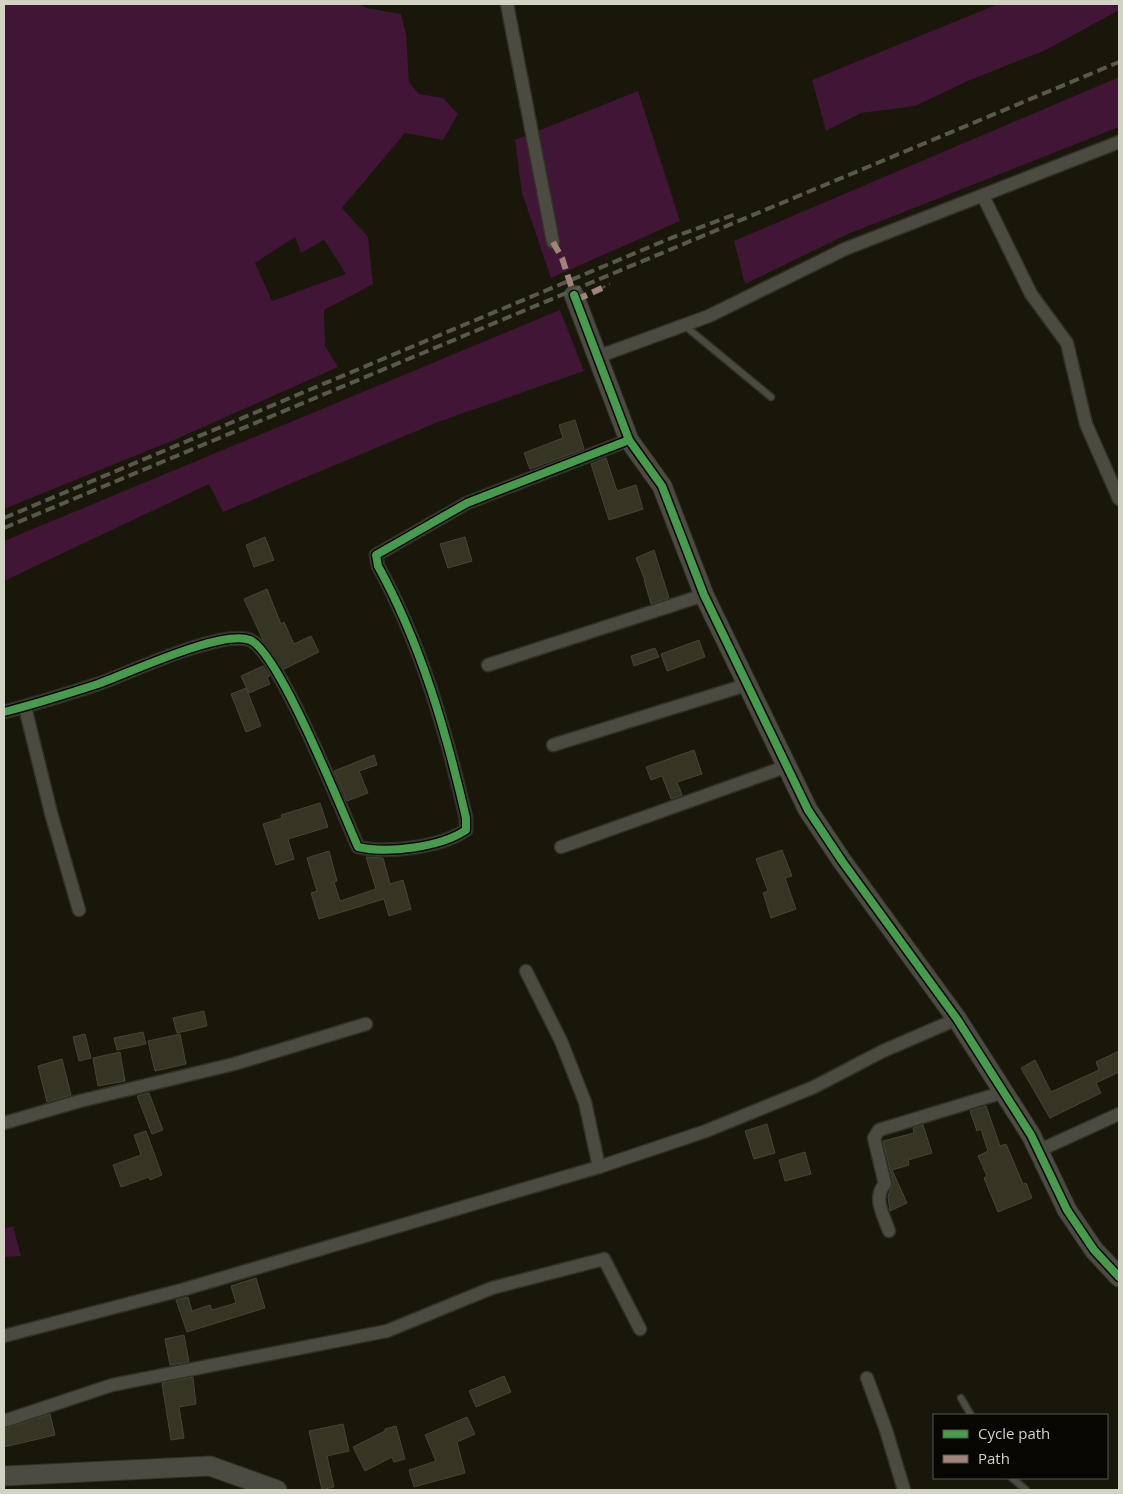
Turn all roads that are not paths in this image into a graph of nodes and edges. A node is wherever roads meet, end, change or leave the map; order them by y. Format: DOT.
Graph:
graph roads {
  1 [pos="507,4"];
  2 [pos="1119,142"];
  3 [pos="983,196"];
  4 [pos="553,242"];
  5 [pos="574,295"];
  6 [pos="684,325"];
  7 [pos="597,357"];
  8 [pos="771,396"];
  9 [pos="629,440"];
  10 [pos="1119,498"];
  11 [pos="704,595"];
  12 [pos="488,665"];
  13 [pos="746,685"];
  14 [pos="25,706"];
  15 [pos="4,712"];
  16 [pos="553,745"];
  17 [pos="785,767"];
  18 [pos="561,847"];
  19 [pos="79,910"];
  20 [pos="526,971"];
  21 [pos="957,1019"];
  22 [pos="366,1024"];
  23 [pos="1004,1092"];
  24 [pos="1119,1114"];
  25 [pos="4,1123"];
  26 [pos="1040,1150"];
  27 [pos="599,1167"];
  28 [pos="889,1231"];
  29 [pos="1119,1277"];
  30 [pos="640,1329"];
  31 [pos="4,1336"];
  32 [pos="867,1378"];
  33 [pos="961,1398"];
  34 [pos="970,1414"];
  35 [pos="4,1420"];
  36 [pos="4,1476"];
  37 [pos="1013,1479"];
  38 [pos="277,1490"];
  39 [pos="904,1490"];
  40 [pos="1026,1490"];
  1 -- 4 [label="street"];
  2 -- 3 [label="street"];
  3 -- 6 [label="street"];
  3 -- 10 [label="street"];
  5 -- 7 [label="street"];
  6 -- 7 [label="street"];
  6 -- 8 [label="lane"];
  7 -- 9 [label="street"];
  9 -- 11 [label="street"];
  9 -- 14 [label="street"];
  11 -- 12 [label="street"];
  11 -- 13 [label="street"];
  13 -- 16 [label="street"];
  13 -- 17 [label="street"];
  14 -- 15 [label="street"];
  14 -- 19 [label="street"];
  17 -- 18 [label="street"];
  17 -- 21 [label="street"];
  20 -- 27 [label="street"];
  21 -- 23 [label="street"];
  21 -- 27 [label="street"];
  22 -- 25 [label="street"];
  23 -- 26 [label="street"];
  23 -- 28 [label="street"];
  24 -- 26 [label="street"];
  26 -- 29 [label="street"];
  27 -- 31 [label="street"];
  30 -- 35 [label="street"];
  32 -- 39 [label="street"];
  33 -- 34 [label="lane"];
  36 -- 38 [label="street"];
  37 -- 40 [label="lane"];
}
